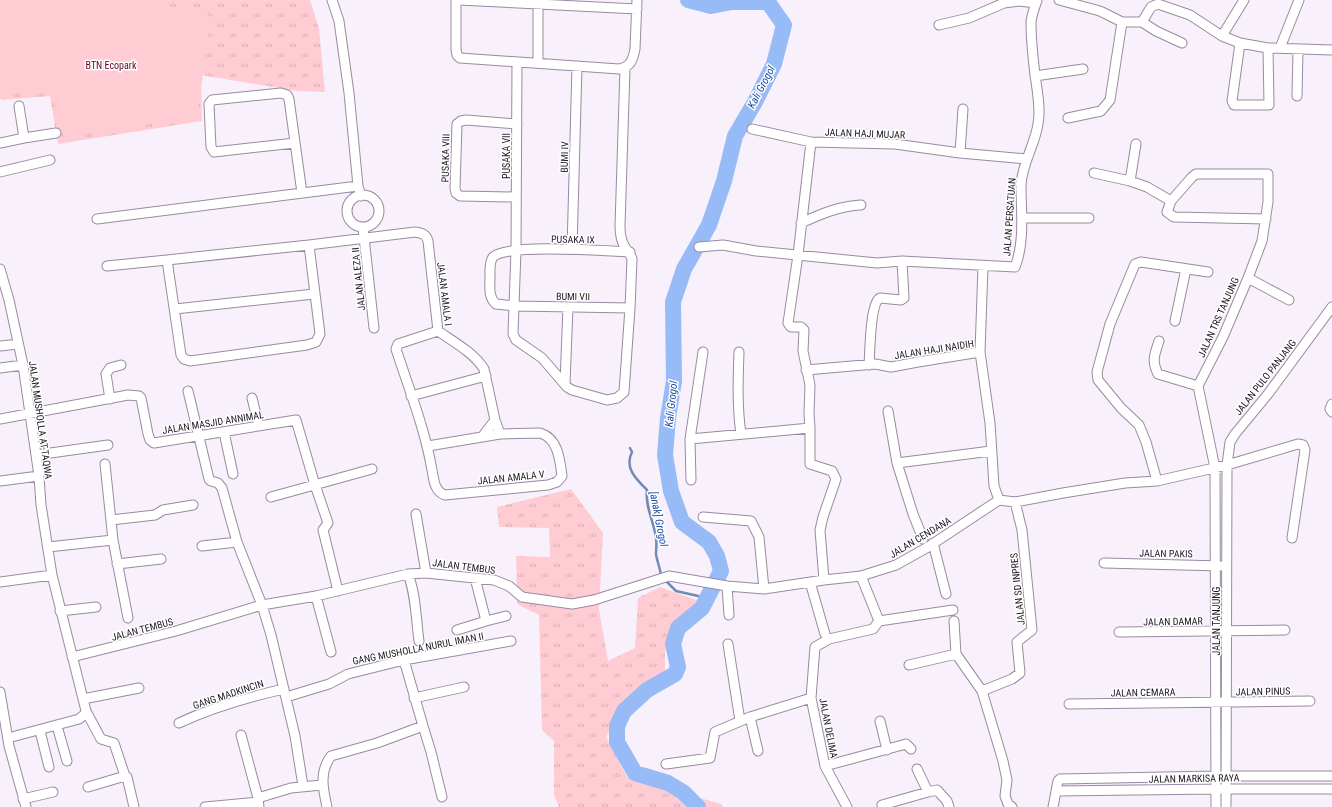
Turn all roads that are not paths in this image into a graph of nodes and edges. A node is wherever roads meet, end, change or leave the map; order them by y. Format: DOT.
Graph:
graph roads {
  1 [pos="332,0"];
  2 [pos="457,0"];
  3 [pos="1059,0"];
  4 [pos="1244,0"];
  5 [pos="1299,0"];
  6 [pos="538,2"];
  7 [pos="1037,2"];
  8 [pos="1150,4"];
  9 [pos="637,5"];
  10 [pos="1122,22"];
  11 [pos="1142,22"];
  12 [pos="940,25"];
  13 [pos="1222,36"];
  14 [pos="1182,43"];
  15 [pos="1240,43"];
  16 [pos="1268,48"];
  17 [pos="1280,48"];
  18 [pos="1298,50"];
  19 [pos="1332,50"];
  20 [pos="517,62"];
  21 [pos="538,63"];
  22 [pos="577,66"];
  23 [pos="625,68"];
  24 [pos="1083,69"];
  25 [pos="1035,76"];
  26 [pos="1297,96"];
  27 [pos="20,106"];
  28 [pos="962,109"];
  29 [pos="1068,118"];
  30 [pos="517,124"];
  31 [pos="752,129"];
  32 [pos="56,133"];
  33 [pos="24,138"];
  34 [pos="811,142"];
  35 [pos="0,143"];
  36 [pos="295,143"];
  37 [pos="1136,144"];
  38 [pos="960,153"];
  39 [pos="1026,159"];
  40 [pos="50,160"];
  41 [pos="0,172"];
  42 [pos="1094,173"];
  43 [pos="1130,181"];
  44 [pos="358,186"];
  45 [pos="302,193"];
  46 [pos="361,196"];
  47 [pos="516,196"];
  48 [pos="1171,201"];
  49 [pos="861,205"];
  50 [pos="1022,218"];
  51 [pos="1089,218"];
  52 [pos="97,219"];
  53 [pos="1266,219"];
  54 [pos="801,223"];
  55 [pos="363,228"];
  56 [pos="365,237"];
  57 [pos="309,245"];
  58 [pos="699,247"];
  59 [pos="572,249"];
  60 [pos="516,250"];
  61 [pos="630,252"];
  62 [pos="798,255"];
  63 [pos="167,260"];
  64 [pos="902,261"];
  65 [pos="107,266"];
  66 [pos="983,266"];
  67 [pos="0,269"];
  68 [pos="1186,269"];
  69 [pos="1208,272"];
  70 [pos="1248,278"];
  71 [pos="314,294"];
  72 [pos="1288,300"];
  73 [pos="515,306"];
  74 [pos="568,307"];
  75 [pos="1332,307"];
  76 [pos="630,308"];
  77 [pos="174,309"];
  78 [pos="1175,321"];
  79 [pos="374,328"];
  80 [pos="438,331"];
  81 [pos="1159,341"];
  82 [pos="18,344"];
  83 [pos="0,346"];
  84 [pos="703,352"];
  85 [pos="739,352"];
  86 [pos="980,352"];
  87 [pos="23,365"];
  88 [pos="121,365"];
  89 [pos="869,365"];
  90 [pos="0,368"];
  91 [pos="806,370"];
  92 [pos="486,376"];
  93 [pos="565,383"];
  94 [pos="1198,386"];
  95 [pos="188,391"];
  96 [pos="411,396"];
  97 [pos="252,398"];
  98 [pos="110,399"];
  99 [pos="888,411"];
  100 [pos="30,414"];
  101 [pos="0,419"];
  102 [pos="495,420"];
  103 [pos="259,426"];
  104 [pos="810,428"];
  105 [pos="224,432"];
  106 [pos="500,434"];
  107 [pos="741,434"];
  108 [pos="198,435"];
  109 [pos="482,437"];
  110 [pos="690,439"];
  111 [pos="108,445"];
  112 [pos="428,446"];
  113 [pos="991,451"];
  114 [pos="36,455"];
  115 [pos="897,463"];
  116 [pos="105,464"];
  117 [pos="1227,465"];
  118 [pos="1216,468"];
  119 [pos="372,469"];
  120 [pos="233,474"];
  121 [pos="39,476"];
  122 [pos="691,480"];
  123 [pos="0,481"];
  124 [pos="1157,481"];
  125 [pos="315,485"];
  126 [pos="271,497"];
  127 [pos="999,500"];
  128 [pos="1015,502"];
  129 [pos="193,505"];
  130 [pos="416,514"];
  131 [pos="703,518"];
  132 [pos="111,520"];
  133 [pos="1292,538"];
  134 [pos="923,539"];
  135 [pos="113,540"];
  136 [pos="237,542"];
  137 [pos="933,543"];
  138 [pos="202,546"];
  139 [pos="48,547"];
  140 [pos="161,559"];
  141 [pos="1104,563"];
  142 [pos="117,564"];
  143 [pos="1216,566"];
  144 [pos="1227,566"];
  145 [pos="426,573"];
  146 [pos="408,574"];
  147 [pos="52,575"];
  148 [pos="861,576"];
  149 [pos="475,578"];
  150 [pos="824,580"];
  151 [pos="0,582"];
  152 [pos="810,582"];
  153 [pos="724,586"];
  154 [pos="764,589"];
  155 [pos="338,591"];
  156 [pos="946,594"];
  157 [pos="316,596"];
  158 [pos="262,605"];
  159 [pos="96,607"];
  160 [pos="954,610"];
  161 [pos="60,611"];
  162 [pos="729,615"];
  163 [pos="506,616"];
  164 [pos="128,618"];
  165 [pos="486,621"];
  166 [pos="879,621"];
  167 [pos="954,621"];
  168 [pos="457,630"];
  169 [pos="1285,630"];
  170 [pos="1216,631"];
  171 [pos="1227,631"];
  172 [pos="1120,632"];
  173 [pos="825,634"];
  174 [pos="418,641"];
  175 [pos="511,641"];
  176 [pos="728,644"];
  177 [pos="331,652"];
  178 [pos="956,654"];
  179 [pos="72,657"];
  180 [pos="404,660"];
  181 [pos="909,665"];
  182 [pos="464,686"];
  183 [pos="140,688"];
  184 [pos="982,691"];
  185 [pos="0,692"];
  186 [pos="285,693"];
  187 [pos="414,698"];
  188 [pos="811,698"];
  189 [pos="83,699"];
  190 [pos="1310,701"];
  191 [pos="1216,702"];
  192 [pos="1226,702"];
  193 [pos="1,703"];
  194 [pos="1069,704"];
  195 [pos="86,711"];
  196 [pos="750,716"];
  197 [pos="740,721"];
  198 [pos="880,721"];
  199 [pos="179,723"];
  200 [pos="57,726"];
  201 [pos="422,726"];
  202 [pos="40,731"];
  203 [pos="241,735"];
  204 [pos="5,744"];
  205 [pos="911,749"];
  206 [pos="887,750"];
  207 [pos="758,751"];
  208 [pos="67,761"];
  209 [pos="666,764"];
  210 [pos="49,766"];
  211 [pos="825,766"];
  212 [pos="917,769"];
  213 [pos="125,776"];
  214 [pos="1216,776"];
  215 [pos="1226,776"];
  216 [pos="1332,776"];
  217 [pos="322,785"];
  218 [pos="303,786"];
  219 [pos="88,787"];
  220 [pos="1216,789"];
  221 [pos="1226,789"];
  222 [pos="1332,789"];
  223 [pos="1056,791"];
  224 [pos="54,792"];
  225 [pos="928,792"];
  226 [pos="442,797"];
  227 [pos="258,802"];
  228 [pos="25,803"];
  229 [pos="882,805"];
  230 [pos="134,807"];
  231 [pos="205,807"];
  232 [pos="327,807"];
  233 [pos="847,807"];
  234 [pos="949,807"];
  235 [pos="1012,807"];
  236 [pos="1053,807"];
  237 [pos="1216,807"];
  238 [pos="1226,807"];
  1 -- 44 [label="street"];
  2 -- 6 [label="street"];
  2 -- 20 [label="street"];
  3 -- 10 [label="street"];
  4 -- 13 [label="street"];
  5 -- 17 [label="street"];
  6 -- 9 [label="street"];
  6 -- 21 [label="street"];
  7 -- 12 [label="street"];
  7 -- 25 [label="street, JALAN PERSATUAN"];
  8 -- 11 [label="street"];
  8 -- 13 [label="street"];
  9 -- 23 [label="street"];
  10 -- 11 [label="street"];
  10 -- 29 [label="street"];
  11 -- 14 [label="street"];
  13 -- 15 [label="street"];
  15 -- 16 [label="street"];
  15 -- 16 [label="street"];
  16 -- 17 [label="street"];
  17 -- 18 [label="street"];
  18 -- 19 [label="street"];
  18 -- 26 [label="street"];
  20 -- 21 [label="street"];
  20 -- 30 [label="street, PUSAKA VII"];
  21 -- 22 [label="street"];
  22 -- 23 [label="street"];
  22 -- 59 [label="street, BUMI IV"];
  23 -- 61 [label="street"];
  24 -- 25 [label="street"];
  25 -- 39 [label="street, JALAN PERSATUAN"];
  27 -- 33 [label="street"];
  28 -- 38 [label="street"];
  30 -- 47 [label="street, PUSAKA VII"];
  30 -- 47 [label="street, PUSAKA VIII"];
  31 -- 34 [label="street, JALAN HAJI MUJAR"];
  32 -- 33 [label="street"];
  33 -- 35 [label="street"];
  34 -- 38 [label="street, JALAN HAJI MUJAR"];
  34 -- 54 [label="street"];
  36 -- 36 [label="street"];
  36 -- 45 [label="street"];
  37 -- 43 [label="street"];
  38 -- 39 [label="street, JALAN HAJI MUJAR"];
  39 -- 50 [label="street, JALAN PERSATUAN"];
  40 -- 41 [label="street"];
  42 -- 43 [label="street"];
  43 -- 48 [label="street"];
  44 -- 45 [label="street"];
  44 -- 46 [label="street"];
  45 -- 52 [label="street"];
  46 -- 55 [label="street"];
  46 -- 55 [label="street"];
  47 -- 60 [label="street, PUSAKA VII"];
  48 -- 53 [label="street"];
  48 -- 53 [label="street, JALAN TRS TANJUNG"];
  49 -- 54 [label="street"];
  50 -- 51 [label="street"];
  50 -- 66 [label="street, JALAN PERSATUAN"];
  53 -- 70 [label="street, JALAN TRS TANJUNG"];
  54 -- 62 [label="street"];
  55 -- 56 [label="street, JALAN ALEZA II"];
  56 -- 57 [label="street"];
  56 -- 79 [label="street, JALAN ALEZA II"];
  56 -- 80 [label="street, JALAN AMALA I"];
  57 -- 63 [label="street"];
  57 -- 71 [label="street"];
  58 -- 62 [label="street"];
  59 -- 60 [label="street, PUSAKA IX"];
  59 -- 61 [label="street, PUSAKA IX"];
  60 -- 73 [label="street, PUSAKA VII"];
  60 -- 73 [label="street, PUSAKA IX"];
  61 -- 76 [label="street"];
  62 -- 64 [label="street"];
  62 -- 91 [label="street"];
  63 -- 65 [label="street"];
  63 -- 77 [label="street"];
  64 -- 66 [label="street"];
  64 -- 89 [label="street"];
  66 -- 86 [label="street"];
  67 -- 82 [label="street, JALAN MUSHOLLA AT-TAQWA"];
  68 -- 69 [label="street"];
  68 -- 78 [label="street"];
  68 -- 124 [label="street"];
  70 -- 72 [label="street"];
  70 -- 94 [label="street, JALAN TRS TANJUNG"];
  71 -- 77 [label="street"];
  71 -- 77 [label="street"];
  73 -- 74 [label="street, BUMI VII"];
  73 -- 93 [label="street, PUSAKA VII"];
  74 -- 76 [label="street, BUMI VII"];
  74 -- 93 [label="street"];
  75 -- 117 [label="street, JALAN PULO PANJANG"];
  76 -- 93 [label="street"];
  80 -- 92 [label="street, JALAN AMALA I"];
  80 -- 96 [label="street"];
  81 -- 94 [label="street"];
  82 -- 83 [label="street"];
  82 -- 87 [label="street, JALAN MUSHOLLA AT-TAQWA"];
  84 -- 110 [label="street"];
  85 -- 107 [label="street"];
  86 -- 89 [label="street, JALAN HAJI NAIDIH"];
  86 -- 113 [label="street"];
  87 -- 90 [label="street"];
  87 -- 100 [label="street, JALAN MUSHOLLA AT-TAQWA"];
  88 -- 98 [label="street"];
  89 -- 91 [label="street, JALAN HAJI NAIDIH"];
  91 -- 104 [label="street"];
  92 -- 96 [label="street"];
  92 -- 102 [label="street, JALAN AMALA I"];
  94 -- 118 [label="street"];
  95 -- 108 [label="street"];
  96 -- 112 [label="street"];
  97 -- 103 [label="street"];
  98 -- 100 [label="street, JALAN MASJID ANNIMAL"];
  98 -- 108 [label="street, JALAN MASJID ANNIMAL"];
  99 -- 115 [label="street"];
  100 -- 101 [label="street, JALAN MASJID ANNIMAL"];
  100 -- 114 [label="street, JALAN MUSHOLLA AT-TAQWA"];
  102 -- 106 [label="street, JALAN AMALA I"];
  102 -- 109 [label="street"];
  103 -- 105 [label="street, JALAN MASJID ANNIMAL"];
  103 -- 125 [label="street, JALAN MASJID ANNIMAL"];
  104 -- 107 [label="street"];
  104 -- 150 [label="street"];
  105 -- 108 [label="street, JALAN MASJID ANNIMAL"];
  105 -- 120 [label="street"];
  106 -- 109 [label="street"];
  106 -- 112 [label="street, JALAN AMALA V"];
  107 -- 110 [label="street"];
  108 -- 136 [label="street"];
  109 -- 112 [label="street"];
  110 -- 122 [label="street"];
  111 -- 114 [label="street"];
  113 -- 115 [label="street"];
  113 -- 127 [label="street"];
  114 -- 121 [label="street, JALAN MUSHOLLA AT-TAQWA"];
  115 -- 134 [label="street"];
  116 -- 132 [label="street"];
  117 -- 118 [label="street"];
  117 -- 133 [label="street"];
  117 -- 144 [label="street, JALAN TANJUNG"];
  118 -- 124 [label="street"];
  118 -- 143 [label="street, JALAN TANJUNG"];
  119 -- 125 [label="street"];
  121 -- 123 [label="street"];
  121 -- 139 [label="street, JALAN MUSHOLLA AT-TAQWA"];
  124 -- 128 [label="street"];
  125 -- 126 [label="street"];
  125 -- 155 [label="street"];
  127 -- 128 [label="street"];
  127 -- 137 [label="street, JALAN CENDANA"];
  128 -- 184 [label="street, JALAN SD INPRES"];
  129 -- 132 [label="street"];
  130 -- 145 [label="street"];
  131 -- 154 [label="street"];
  132 -- 135 [label="street"];
  135 -- 139 [label="street"];
  135 -- 142 [label="street"];
  136 -- 138 [label="street"];
  136 -- 158 [label="street"];
  137 -- 148 [label="street, JALAN CENDANA"];
  137 -- 156 [label="street"];
  139 -- 147 [label="street, JALAN MUSHOLLA AT-TAQWA"];
  140 -- 142 [label="street"];
  141 -- 143 [label="street, JALAN PAKIS"];
  142 -- 164 [label="street"];
  143 -- 144 [label="street, JALAN PAKIS"];
  143 -- 170 [label="street, JALAN TANJUNG"];
  144 -- 171 [label="street, JALAN TANJUNG"];
  145 -- 146 [label="street, JALAN TEMBUS"];
  145 -- 149 [label="street, JALAN TEMBUS"];
  146 -- 155 [label="street, JALAN TEMBUS"];
  146 -- 174 [label="street"];
  147 -- 151 [label="street"];
  147 -- 161 [label="street, JALAN MUSHOLLA AT-TAQWA"];
  148 -- 150 [label="street, JALAN CENDANA"];
  148 -- 166 [label="street"];
  149 -- 153 [label="street, JALAN TEMBUS"];
  149 -- 165 [label="street"];
  150 -- 152 [label="street, JALAN TEMBUS"];
  152 -- 154 [label="street, JALAN TEMBUS"];
  152 -- 173 [label="street"];
  153 -- 154 [label="street, JALAN TEMBUS"];
  153 -- 162 [label="street"];
  155 -- 157 [label="street, JALAN TEMBUS"];
  157 -- 158 [label="street, JALAN TEMBUS"];
  157 -- 177 [label="street"];
  158 -- 179 [label="street, JALAN TEMBUS"];
  158 -- 186 [label="street"];
  159 -- 161 [label="street"];
  160 -- 166 [label="street"];
  161 -- 179 [label="street, JALAN MUSHOLLA AT-TAQWA"];
  163 -- 165 [label="street"];
  165 -- 168 [label="street"];
  166 -- 188 [label="street, JALAN DELIMA"];
  167 -- 178 [label="street"];
  169 -- 171 [label="street, JALAN DAMAR"];
  170 -- 171 [label="street, JALAN DAMAR"];
  170 -- 172 [label="street, JALAN DAMAR"];
  170 -- 191 [label="street, JALAN TANJUNG"];
  171 -- 192 [label="street, JALAN TANJUNG"];
  175 -- 180 [label="street, GANG MUSHOLLA NURUL IMAN II"];
  176 -- 197 [label="street"];
  178 -- 181 [label="street"];
  178 -- 184 [label="street"];
  179 -- 189 [label="street, JALAN MUSHOLLA AT-TAQWA"];
  180 -- 186 [label="street, GANG MUSHOLLA NURUL IMAN II"];
  180 -- 187 [label="street"];
  182 -- 187 [label="street"];
  183 -- 189 [label="street"];
  184 -- 235 [label="street"];
  185 -- 193 [label="street"];
  186 -- 199 [label="street, GANG MADKINCIN"];
  186 -- 218 [label="street"];
  187 -- 201 [label="street"];
  188 -- 196 [label="street"];
  188 -- 211 [label="street, JALAN DELIMA"];
  189 -- 195 [label="street, JALAN MUSHOLLA AT-TAQWA"];
  190 -- 192 [label="street, JALAN PINUS"];
  191 -- 192 [label="street, JALAN PINUS"];
  191 -- 194 [label="street, JALAN CEMARA"];
  191 -- 214 [label="street, JALAN TANJUNG"];
  192 -- 215 [label="street, JALAN TANJUNG"];
  193 -- 204 [label="street"];
  195 -- 200 [label="street"];
  195 -- 213 [label="street, JALAN MUSHOLLA AT-TAQWA"];
  196 -- 197 [label="street"];
  196 -- 207 [label="street"];
  197 -- 209 [label="street"];
  198 -- 206 [label="street"];
  200 -- 202 [label="street"];
  200 -- 208 [label="street"];
  201 -- 217 [label="street"];
  201 -- 226 [label="street"];
  202 -- 204 [label="street"];
  202 -- 210 [label="street"];
  203 -- 227 [label="street"];
  204 -- 228 [label="street"];
  205 -- 206 [label="street"];
  206 -- 211 [label="street"];
  211 -- 233 [label="street, JALAN DELIMA"];
  212 -- 225 [label="street"];
  213 -- 219 [label="street"];
  213 -- 230 [label="street"];
  214 -- 215 [label="street, JALAN MARKISA RAYA"];
  214 -- 220 [label="street, JALAN TANJUNG"];
  214 -- 223 [label="street, JALAN MARKISA RAYA"];
  215 -- 216 [label="street, JALAN MARKISA RAYA"];
  215 -- 221 [label="street, JALAN TANJUNG"];
  217 -- 218 [label="street"];
  217 -- 232 [label="street"];
  218 -- 227 [label="street"];
  220 -- 221 [label="street, JALAN MARKISA RAYA"];
  220 -- 223 [label="street, JALAN MARKISA RAYA"];
  220 -- 237 [label="street, JALAN TANJUNG"];
  221 -- 222 [label="street, JALAN MARKISA RAYA"];
  221 -- 238 [label="street, JALAN TANJUNG"];
  223 -- 236 [label="street"];
  224 -- 228 [label="street"];
  225 -- 229 [label="street"];
  225 -- 234 [label="street"];
  227 -- 231 [label="street"];
}
